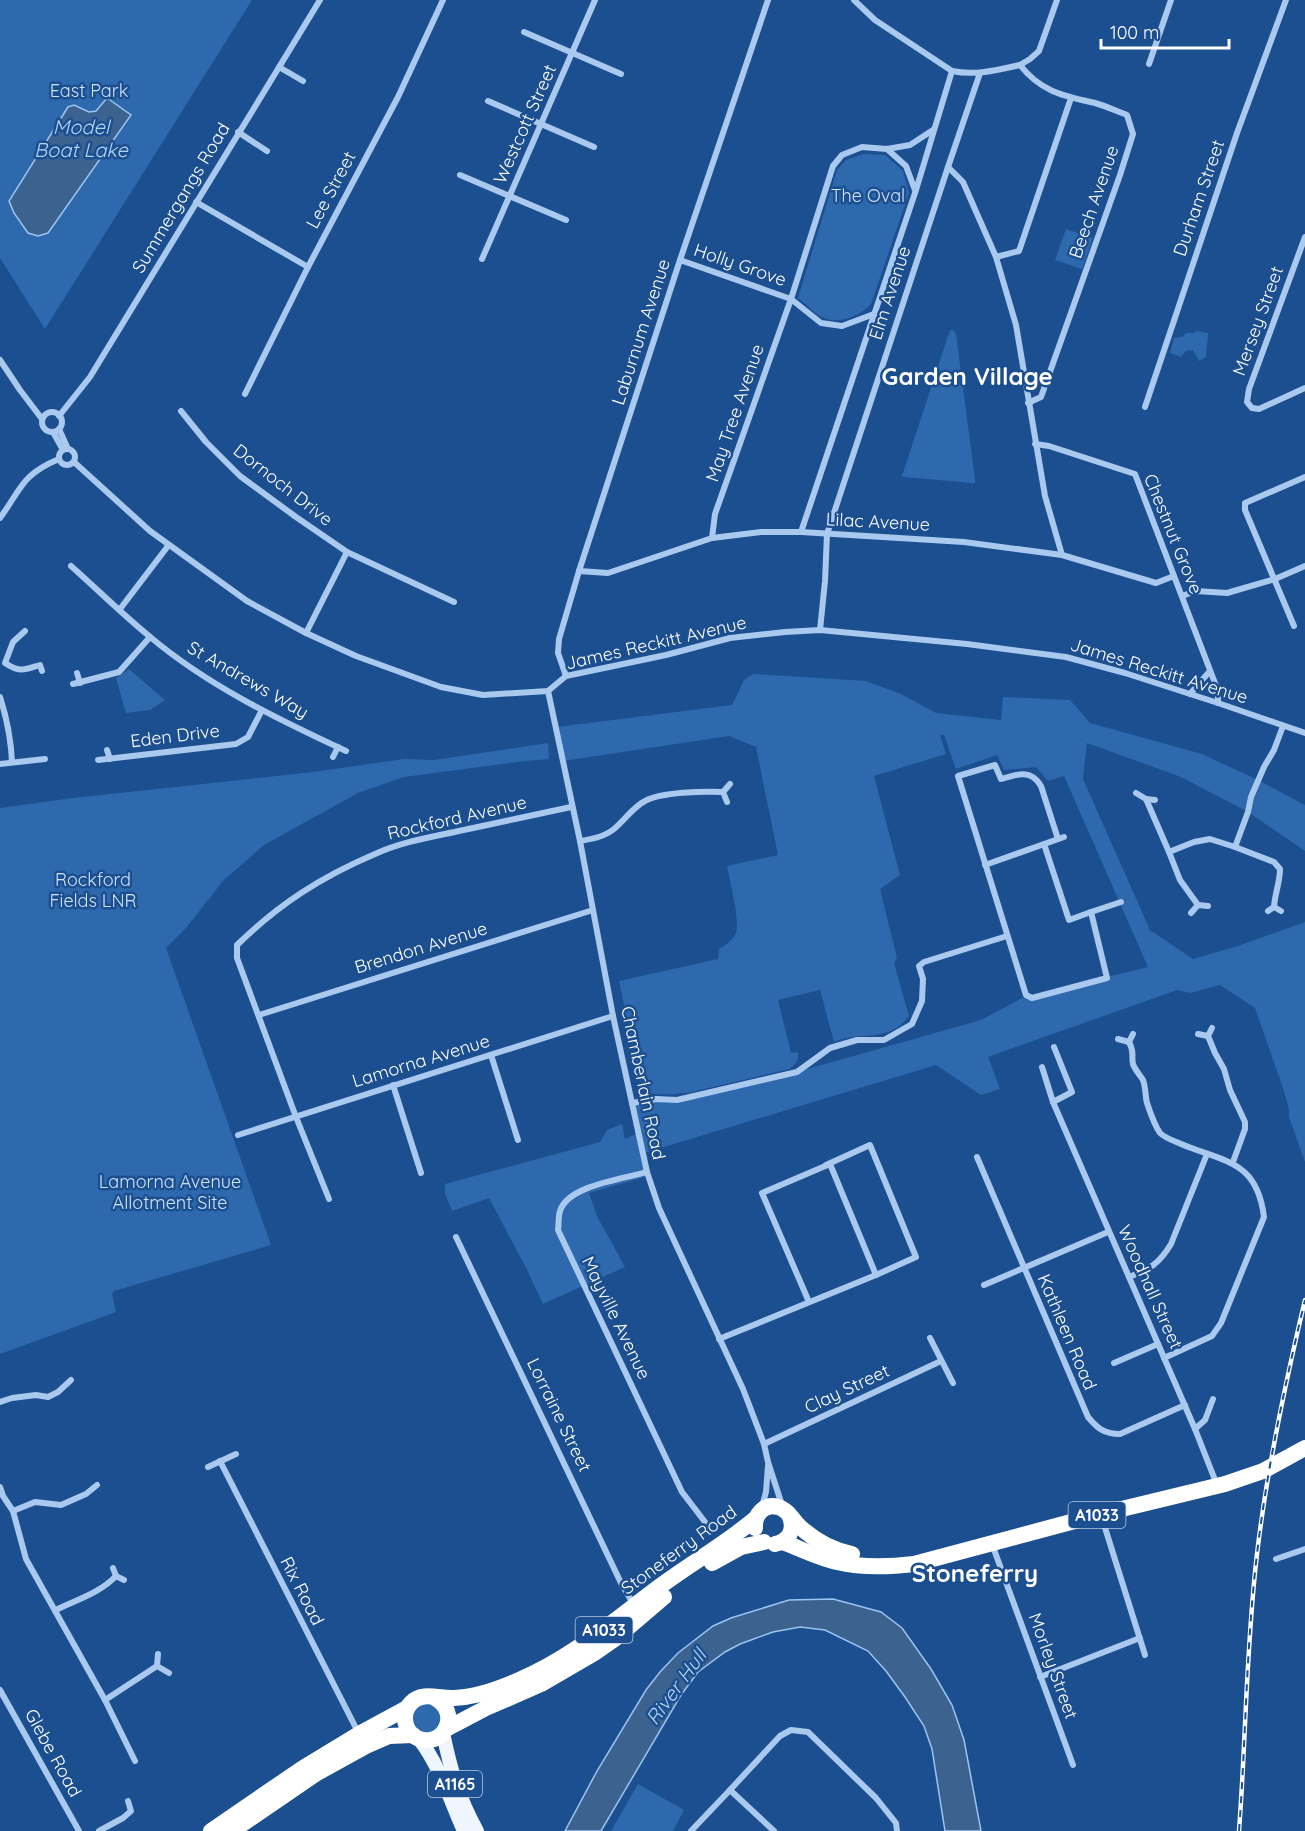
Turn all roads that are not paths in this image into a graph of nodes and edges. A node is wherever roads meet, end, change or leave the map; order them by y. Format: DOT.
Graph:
graph roads {
  1 [pos="320,0"];
  2 [pos="443,0"];
  3 [pos="595,0"];
  4 [pos="768,0"];
  5 [pos="854,0"];
  6 [pos="1057,0"];
  7 [pos="1172,0"];
  8 [pos="1286,0"];
  9 [pos="524,32"];
  10 [pos="573,54"];
  11 [pos="1149,64"];
  12 [pos="1020,65"];
  13 [pos="279,67"];
  14 [pos="952,71"];
  15 [pos="980,73"];
  16 [pos="621,74"];
  17 [pos="303,81"];
  18 [pos="1071,98"];
  19 [pos="488,101"];
  20 [pos="541,125"];
  21 [pos="933,130"];
  22 [pos="238,132"];
  23 [pos="594,147"];
  24 [pos="887,149"];
  25 [pos="267,151"];
  26 [pos="948,167"];
  27 [pos="460,175"];
  28 [pos="915,190"];
  29 [pos="510,196"];
  30 [pos="196,202"];
  31 [pos="566,220"];
  32 [pos="1305,237"];
  33 [pos="996,257"];
  34 [pos="482,259"];
  35 [pos="680,260"];
  36 [pos="308,267"];
  37 [pos="790,299"];
  38 [pos="874,314"];
  39 [pos="0,360"];
  40 [pos="1305,388"];
  41 [pos="245,394"];
  42 [pos="1028,403"];
  43 [pos="1145,407"];
  44 [pos="181,411"];
  45 [pos="59,416"];
  46 [pos="42,419"];
  47 [pos="56,431"];
  48 [pos="1035,444"];
  49 [pos="65,449"];
  50 [pos="59,459"];
  51 [pos="74,462"];
  52 [pos="1305,477"];
  53 [pos="0,519"];
  54 [pos="801,532"];
  55 [pos="827,534"];
  56 [pos="712,538"];
  57 [pos="168,546"];
  58 [pos="347,552"];
  59 [pos="1062,555"];
  60 [pos="71,566"];
  61 [pos="1305,566"];
  62 [pos="579,571"];
  63 [pos="1174,576"];
  64 [pos="1275,579"];
  65 [pos="1182,596"];
  66 [pos="446,599"];
  67 [pos="454,602"];
  68 [pos="442,607"];
  69 [pos="120,609"];
  70 [pos="1294,626"];
  71 [pos="820,630"];
  72 [pos="25,631"];
  73 [pos="306,633"];
  74 [pos="150,637"];
  75 [pos="2,664"];
  76 [pos="42,670"];
  77 [pos="1210,672"];
  78 [pos="77,673"];
  79 [pos="566,676"];
  80 [pos="548,691"];
  81 [pos="1190,694"];
  82 [pos="0,697"];
  83 [pos="1218,703"];
  84 [pos="262,710"];
  85 [pos="1283,726"];
  86 [pos="1305,734"];
  87 [pos="338,747"];
  88 [pos="106,750"];
  89 [pos="346,751"];
  90 [pos="333,757"];
  91 [pos="45,759"];
  92 [pos="110,759"];
  93 [pos="98,760"];
  94 [pos="12,762"];
  95 [pos="0,764"];
  96 [pos="730,784"];
  97 [pos="723,792"];
  98 [pos="1136,793"];
  99 [pos="1146,799"];
  100 [pos="1155,800"];
  101 [pos="727,802"];
  102 [pos="572,807"];
  103 [pos="580,841"];
  104 [pos="1044,844"];
  105 [pos="1235,846"];
  106 [pos="1169,852"];
  107 [pos="986,865"];
  108 [pos="1121,902"];
  109 [pos="1198,905"];
  110 [pos="1208,906"];
  111 [pos="1274,909"];
  112 [pos="593,910"];
  113 [pos="1091,912"];
  114 [pos="1191,913"];
  115 [pos="1007,936"];
  116 [pos="259,1015"];
  117 [pos="613,1016"];
  118 [pos="1212,1028"];
  119 [pos="1133,1034"];
  120 [pos="1198,1034"];
  121 [pos="1208,1036"];
  122 [pos="1118,1039"];
  123 [pos="1129,1042"];
  124 [pos="1054,1047"];
  125 [pos="491,1055"];
  126 [pos="1042,1067"];
  127 [pos="393,1085"];
  128 [pos="1053,1102"];
  129 [pos="632,1104"];
  130 [pos="296,1117"];
  131 [pos="238,1135"];
  132 [pos="518,1140"];
  133 [pos="1207,1154"];
  134 [pos="976,1157"];
  135 [pos="1233,1162"];
  136 [pos="826,1165"];
  137 [pos="647,1172"];
  138 [pos="421,1173"];
  139 [pos="329,1199"];
  140 [pos="1108,1232"];
  141 [pos="456,1237"];
  142 [pos="1023,1267"];
  143 [pos="876,1275"];
  144 [pos="1129,1277"];
  145 [pos="984,1285"];
  146 [pos="809,1302"];
  147 [pos="930,1338"];
  148 [pos="719,1339"];
  149 [pos="1158,1344"];
  150 [pos="1164,1358"];
  151 [pos="942,1361"];
  152 [pos="1114,1363"];
  153 [pos="71,1380"];
  154 [pos="953,1383"];
  155 [pos="1213,1399"];
  156 [pos="0,1402"];
  157 [pos="1185,1405"];
  158 [pos="1196,1429"];
  159 [pos="764,1444"];
  160 [pos="1305,1448"];
  161 [pos="236,1454"];
  162 [pos="220,1461"];
  163 [pos="768,1462"];
  164 [pos="208,1467"];
  165 [pos="97,1485"];
  166 [pos="1217,1486"];
  167 [pos="0,1487"];
  168 [pos="13,1511"];
  169 [pos="787,1513"];
  170 [pos="1101,1514"];
  171 [pos="758,1516"];
  172 [pos="705,1522"];
  173 [pos="764,1542"];
  174 [pos="783,1542"];
  175 [pos="992,1544"];
  176 [pos="1305,1549"];
  177 [pos="940,1557"];
  178 [pos="1276,1559"];
  179 [pos="113,1568"];
  180 [pos="116,1576"];
  181 [pos="124,1580"];
  182 [pos="635,1605"];
  183 [pos="56,1610"];
  184 [pos="1140,1638"];
  185 [pos="158,1654"];
  186 [pos="1145,1655"];
  187 [pos="158,1666"];
  188 [pos="170,1674"];
  189 [pos="1040,1677"];
  190 [pos="0,1690"];
  191 [pos="433,1697"];
  192 [pos="105,1700"];
  193 [pos="407,1708"];
  194 [pos="444,1731"];
  195 [pos="359,1734"];
  196 [pos="416,1737"];
  197 [pos="135,1761"];
  198 [pos="1073,1765"];
  199 [pos="730,1790"];
  200 [pos="128,1801"];
  201 [pos="79,1831"];
  202 [pos="99,1831"];
  203 [pos="211,1831"];
  204 [pos="232,1831"];
  205 [pos="464,1831"];
  206 [pos="477,1831"];
  207 [pos="691,1831"];
  208 [pos="774,1831"];
  209 [pos="897,1831"];
  1 -- 13 [label="street, Summergangs Road"];
  2 -- 36 [label="street, Lee Street"];
  3 -- 10 [label="street, Westcott Street"];
  4 -- 35 [label="street, Laburnum Avenue"];
  5 -- 14 [label="street"];
  6 -- 12 [label="street"];
  7 -- 11 [label="street"];
  8 -- 43 [label="street, Durham Street"];
  9 -- 10 [label="street"];
  10 -- 16 [label="street"];
  10 -- 20 [label="street, Westcott Street"];
  12 -- 15 [label="street"];
  12 -- 18 [label="street, Beech Avenue"];
  13 -- 17 [label="street"];
  13 -- 22 [label="street, Summergangs Road"];
  14 -- 15 [label="street"];
  14 -- 21 [label="street, Elm Avenue"];
  15 -- 26 [label="street, Elm Avenue"];
  18 -- 33 [label="street"];
  18 -- 42 [label="street, Beech Avenue"];
  19 -- 20 [label="street"];
  20 -- 23 [label="street"];
  20 -- 29 [label="street, Westcott Street"];
  21 -- 24 [label="street"];
  21 -- 28 [label="street, Elm Avenue"];
  22 -- 25 [label="street"];
  22 -- 30 [label="street, Summergangs Road"];
  24 -- 28 [label="street"];
  24 -- 37 [label="street"];
  26 -- 33 [label="street"];
  26 -- 55 [label="street, Elm Avenue"];
  27 -- 29 [label="street"];
  28 -- 38 [label="street, Elm Avenue"];
  29 -- 31 [label="street"];
  29 -- 34 [label="street, Westcott Street"];
  30 -- 36 [label="street"];
  30 -- 45 [label="street, Summergangs Road"];
  32 -- 40 [label="street, Mersey Street"];
  33 -- 42 [label="street"];
  35 -- 37 [label="street, Holly Grove"];
  35 -- 62 [label="street, Laburnum Avenue"];
  36 -- 41 [label="street, Lee Street"];
  37 -- 38 [label="street"];
  37 -- 56 [label="street, May Tree Avenue"];
  38 -- 54 [label="street, Elm Avenue"];
  39 -- 46 [label="street, James Reckitt Avenue"];
  42 -- 48 [label="street"];
  44 -- 58 [label="street, Dornoch Drive"];
  45 -- 46 [label="street"];
  45 -- 47 [label="street, James Reckitt Avenue"];
  46 -- 47 [label="street, James Reckitt Avenue"];
  47 -- 49 [label="street, James Reckitt Avenue"];
  48 -- 59 [label="street"];
  48 -- 63 [label="street, Chestnut Grove"];
  49 -- 50 [label="street"];
  49 -- 51 [label="street, James Reckitt Avenue"];
  50 -- 51 [label="street"];
  50 -- 53 [label="street"];
  51 -- 57 [label="street, James Reckitt Avenue"];
  52 -- 64 [label="street"];
  54 -- 55 [label="street, Lilac Avenue"];
  54 -- 56 [label="street, Lilac Avenue"];
  55 -- 59 [label="street, Lilac Avenue"];
  55 -- 71 [label="street, Elm Avenue"];
  56 -- 62 [label="street, Lilac Avenue"];
  57 -- 69 [label="street"];
  57 -- 73 [label="street, James Reckitt Avenue"];
  58 -- 66 [label="street, Dornoch Drive"];
  58 -- 73 [label="street"];
  59 -- 63 [label="street, Lilac Avenue"];
  60 -- 69 [label="street, St Andrews Way"];
  61 -- 64 [label="street"];
  62 -- 79 [label="street, Laburnum Avenue"];
  63 -- 65 [label="street, Chestnut Grove"];
  64 -- 65 [label="street"];
  64 -- 70 [label="street"];
  65 -- 77 [label="street, Chestnut Grove"];
  66 -- 67 [label="street, Dornoch Drive"];
  66 -- 68 [label="street"];
  69 -- 74 [label="street, St Andrews Way"];
  71 -- 79 [label="street, James Reckitt Avenue"];
  71 -- 81 [label="street, James Reckitt Avenue"];
  72 -- 75 [label="street"];
  73 -- 80 [label="street, James Reckitt Avenue"];
  74 -- 78 [label="street"];
  74 -- 84 [label="street, St Andrews Way"];
  75 -- 76 [label="street"];
  77 -- 81 [label="street"];
  77 -- 83 [label="street, Chestnut Grove"];
  79 -- 80 [label="street, James Reckitt Avenue"];
  80 -- 102 [label="street, Chamberlain Road"];
  81 -- 83 [label="street, James Reckitt Avenue"];
  82 -- 94 [label="street"];
  83 -- 85 [label="street, James Reckitt Avenue"];
  84 -- 87 [label="street, St Andrews Way"];
  84 -- 92 [label="street, Eden Drive"];
  85 -- 86 [label="street, James Reckitt Avenue"];
  85 -- 105 [label="street"];
  87 -- 89 [label="street, St Andrews Way"];
  87 -- 90 [label="street"];
  88 -- 92 [label="street, Eden Drive"];
  91 -- 94 [label="street"];
  92 -- 93 [label="street, Eden Drive"];
  94 -- 95 [label="street"];
  96 -- 97 [label="street"];
  97 -- 101 [label="street"];
  97 -- 103 [label="street"];
  98 -- 99 [label="street"];
  99 -- 100 [label="street"];
  99 -- 106 [label="street"];
  102 -- 103 [label="street, Chamberlain Road"];
  102 -- 116 [label="street, Rockford Avenue"];
  103 -- 112 [label="street, Chamberlain Road"];
  104 -- 107 [label="street"];
  104 -- 107 [label="street"];
  104 -- 113 [label="street"];
  105 -- 106 [label="street"];
  105 -- 111 [label="street"];
  106 -- 109 [label="street"];
  107 -- 115 [label="street"];
  108 -- 113 [label="street"];
  109 -- 110 [label="street"];
  109 -- 114 [label="street"];
  112 -- 116 [label="street, Brendon Avenue"];
  112 -- 117 [label="street, Chamberlain Road"];
  113 -- 115 [label="street"];
  115 -- 129 [label="street"];
  116 -- 130 [label="street, Rockford Avenue"];
  117 -- 125 [label="street, Lamorna Avenue"];
  117 -- 129 [label="street, Chamberlain Road"];
  118 -- 121 [label="street"];
  119 -- 123 [label="street"];
  120 -- 121 [label="street"];
  121 -- 135 [label="street"];
  122 -- 123 [label="street"];
  123 -- 133 [label="street"];
  124 -- 128 [label="street"];
  125 -- 127 [label="street, Lamorna Avenue"];
  125 -- 132 [label="street"];
  126 -- 128 [label="street, Woodhall Street"];
  127 -- 130 [label="street, Lamorna Avenue"];
  127 -- 138 [label="street"];
  128 -- 140 [label="street, Woodhall Street"];
  129 -- 137 [label="street, Chamberlain Road"];
  130 -- 131 [label="street, Lamorna Avenue"];
  130 -- 139 [label="street, Rockford Avenue"];
  133 -- 135 [label="street"];
  133 -- 144 [label="street"];
  134 -- 142 [label="street, Kathleen Road"];
  135 -- 150 [label="street"];
  136 -- 143 [label="street"];
  136 -- 143 [label="street"];
  136 -- 146 [label="street"];
  137 -- 148 [label="street, Chamberlain Road"];
  137 -- 172 [label="street, Mayville Avenue"];
  140 -- 142 [label="street"];
  140 -- 144 [label="street, Woodhall Street"];
  141 -- 182 [label="street, Lorraine Street"];
  142 -- 145 [label="street"];
  142 -- 157 [label="street, Kathleen Road"];
  143 -- 146 [label="street"];
  144 -- 149 [label="street, Woodhall Street"];
  146 -- 148 [label="street"];
  147 -- 151 [label="street"];
  148 -- 159 [label="street, Chamberlain Road"];
  149 -- 150 [label="street, Woodhall Street"];
  149 -- 152 [label="street"];
  150 -- 157 [label="street, Woodhall Street"];
  151 -- 154 [label="street"];
  151 -- 159 [label="street, Clay Street"];
  153 -- 156 [label="street"];
  155 -- 158 [label="street"];
  157 -- 158 [label="street, Woodhall Street"];
  158 -- 166 [label="street, Woodhall Street"];
  159 -- 163 [label="street, Chamberlain Road"];
  160 -- 166 [label="highway, A1033"];
  161 -- 162 [label="street"];
  162 -- 164 [label="street"];
  162 -- 195 [label="street, Rix Road"];
  163 -- 169 [label="street, Chamberlain Road"];
  163 -- 171 [label="street, Chamberlain Road"];
  165 -- 168 [label="street"];
  166 -- 170 [label="highway, A1033"];
  167 -- 168 [label="street"];
  168 -- 183 [label="street"];
  169 -- 171 [label="highway"];
  169 -- 174 [label="highway"];
  169 -- 177 [label="highway, A1033"];
  170 -- 175 [label="highway, A1033"];
  170 -- 184 [label="street"];
  171 -- 173 [label="highway"];
  171 -- 182 [label="highway, Stoneferry Road / A1033"];
  173 -- 174 [label="highway"];
  173 -- 194 [label="highway, Stoneferry Road / A1033"];
  174 -- 177 [label="highway, A1033"];
  175 -- 177 [label="highway, A1033"];
  175 -- 189 [label="street, Morley Street"];
  176 -- 178 [label="street"];
  179 -- 180 [label="street"];
  180 -- 181 [label="street"];
  180 -- 183 [label="street"];
  182 -- 191 [label="highway, Stoneferry Road / A1033"];
  183 -- 192 [label="street"];
  184 -- 186 [label="street"];
  184 -- 189 [label="street"];
  185 -- 187 [label="street"];
  187 -- 188 [label="street"];
  187 -- 192 [label="street"];
  189 -- 198 [label="street, Morley Street"];
  190 -- 201 [label="street, Glebe Road"];
  191 -- 193 [label="highway"];
  191 -- 194 [label="highway"];
  192 -- 197 [label="street"];
  193 -- 195 [label="highway"];
  193 -- 196 [label="highway"];
  194 -- 196 [label="highway"];
  194 -- 206 [label="main road, A1165"];
  195 -- 203 [label="highway"];
  196 -- 204 [label="highway"];
  196 -- 205 [label="main road, A1165"];
  199 -- 207 [label="street"];
  199 -- 208 [label="street"];
  199 -- 209 [label="street"];
  200 -- 202 [label="street"];
}
